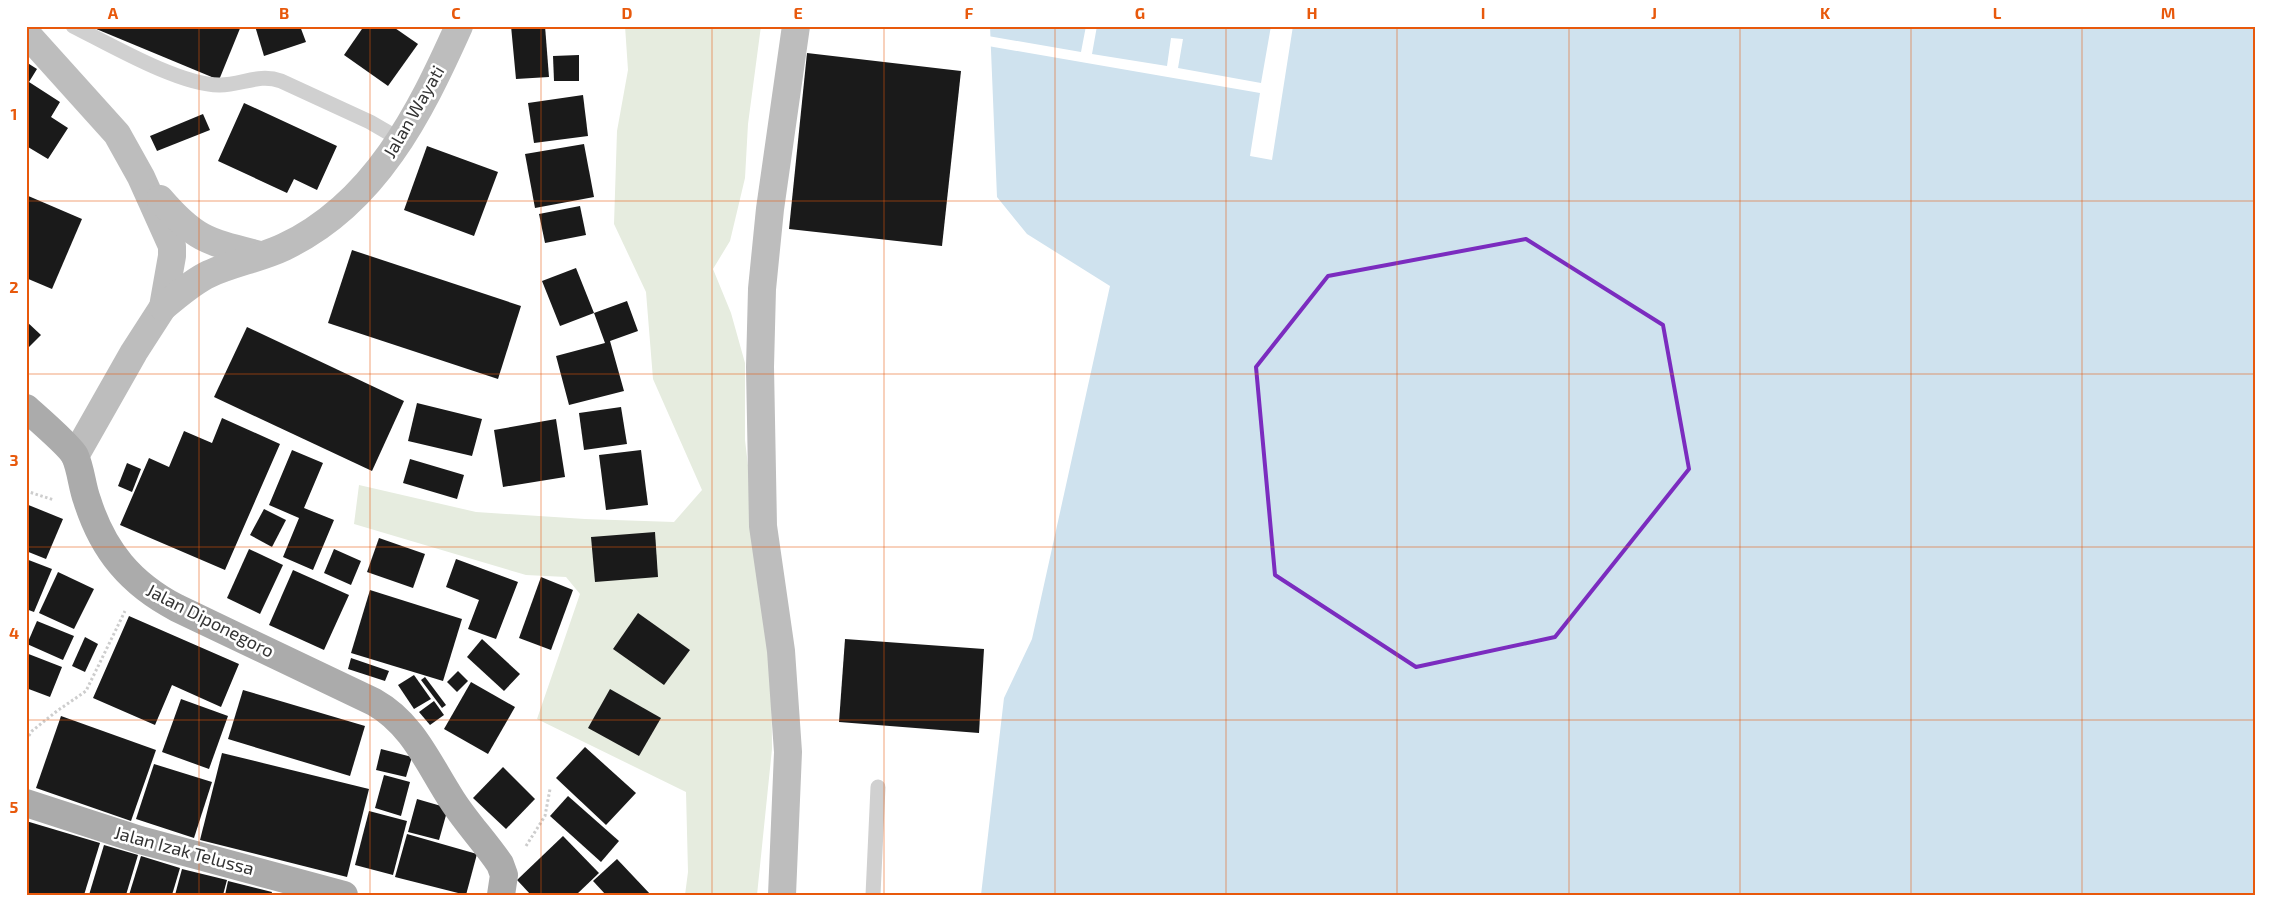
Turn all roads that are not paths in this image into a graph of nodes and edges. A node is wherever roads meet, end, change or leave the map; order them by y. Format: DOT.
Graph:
graph roads {
  1 [pos="73,26"];
  2 [pos="459,26"];
  3 [pos="796,26"];
  4 [pos="26,33"];
  5 [pos="401,140"];
  6 [pos="141,177"];
  7 [pos="260,255"];
  8 [pos="163,307"];
  9 [pos="26,408"];
  10 [pos="75,456"];
  11 [pos="878,787"];
  12 [pos="26,803"];
  13 [pos="503,887"];
  14 [pos="344,895"];
  15 [pos="782,895"];
  16 [pos="873,895"];
  1 -- 5 [label="lane"];
  2 -- 5 [label="main road, Jalan Wayati"];
  3 -- 15 [label="main road"];
  4 -- 6 [label="main road"];
  5 -- 7 [label="main road, Jalan Wayati"];
  6 -- 7 [label="main road"];
  6 -- 8 [label="main road"];
  7 -- 8 [label="main road, Jalan Wayati"];
  8 -- 10 [label="main road"];
  9 -- 10 [label="main road"];
  10 -- 13 [label="main road, Jalan Diponegoro"];
  11 -- 16 [label="lane"];
  12 -- 14 [label="main road, Jalan Izak Telussa"];
}
